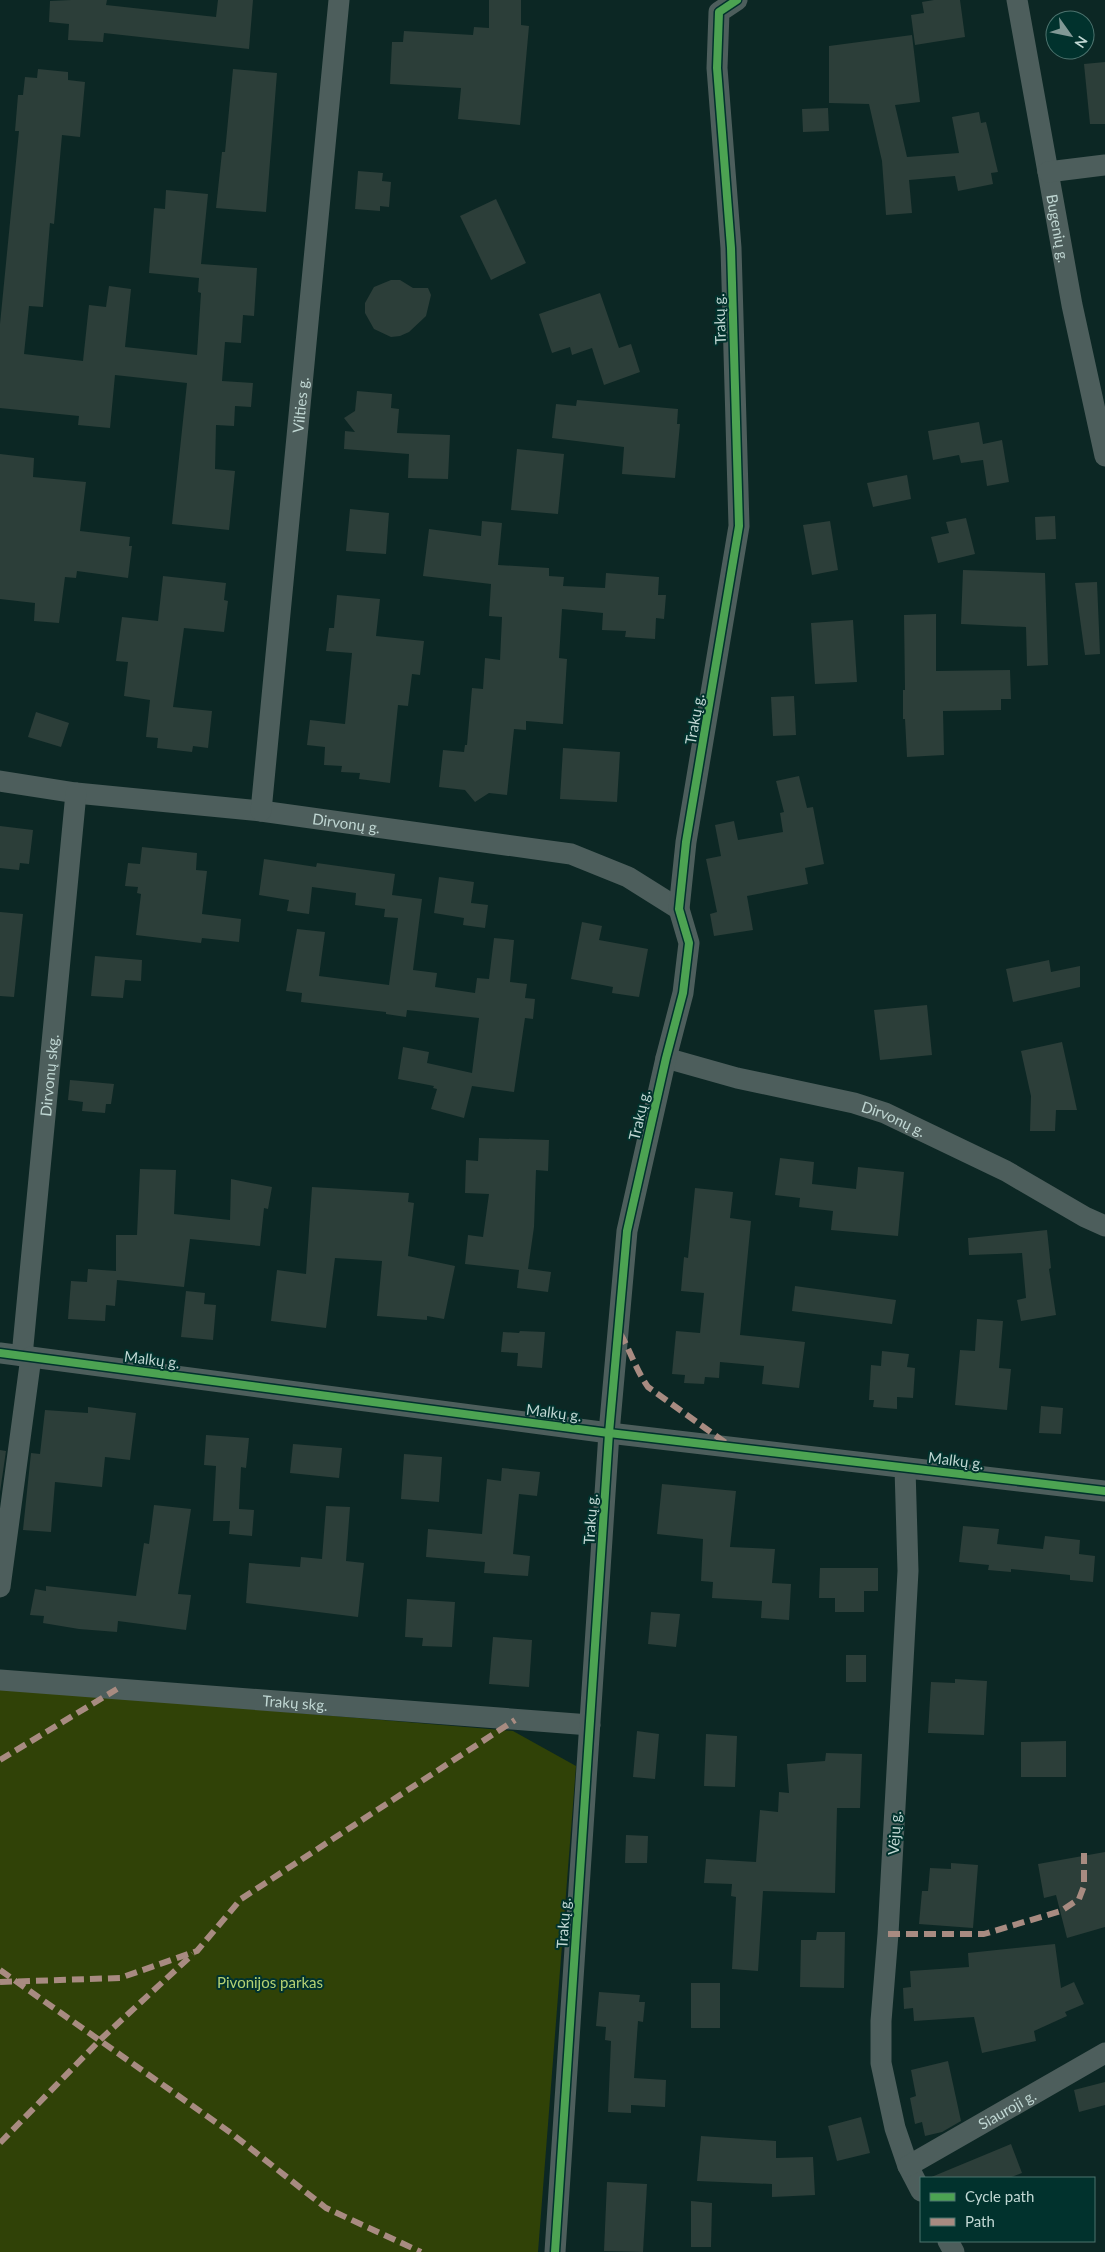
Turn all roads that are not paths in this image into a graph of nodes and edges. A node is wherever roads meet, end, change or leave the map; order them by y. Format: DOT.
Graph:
graph roads {
  1 [pos="339,0"];
  2 [pos="737,0"];
  3 [pos="1017,0"];
  4 [pos="1105,165"];
  5 [pos="1048,172"];
  6 [pos="1105,456"];
  7 [pos="0,781"];
  8 [pos="76,793"];
  9 [pos="262,811"];
  10 [pos="679,909"];
  11 [pos="666,1058"];
  12 [pos="1105,1226"];
  13 [pos="0,1353"];
  14 [pos="27,1357"];
  15 [pos="609,1433"];
  16 [pos="905,1468"];
  17 [pos="1105,1491"];
  18 [pos="0,1588"];
  19 [pos="0,1680"];
  20 [pos="590,1725"];
  21 [pos="1105,2053"];
  22 [pos="908,2166"];
  23 [pos="920,2189"];
  24 [pos="555,2252"];
  1 -- 9 [label="street, Vilties g."];
  2 -- 10 [label="street, Trakų g."];
  3 -- 5 [label="street, Bugenių g."];
  4 -- 5 [label="street"];
  5 -- 6 [label="street, Bugenių g."];
  7 -- 8 [label="street, Dirvonų g."];
  8 -- 9 [label="street, Dirvonų g."];
  8 -- 14 [label="street, Dirvonų skg."];
  9 -- 10 [label="street, Dirvonų g."];
  10 -- 11 [label="street, Trakų g."];
  11 -- 12 [label="street, Dirvonų g."];
  11 -- 15 [label="street, Trakų g."];
  13 -- 14 [label="street, Malkų g."];
  14 -- 15 [label="street, Malkų g."];
  14 -- 18 [label="street"];
  15 -- 16 [label="street, Malkų g."];
  15 -- 20 [label="street, Trakų g."];
  16 -- 17 [label="street, Malkų g."];
  16 -- 22 [label="street, Vėjų g."];
  19 -- 20 [label="street, Trakų skg."];
  20 -- 24 [label="street, Trakų g."];
  21 -- 22 [label="street, Siauroji g."];
  22 -- 23 [label="street, Vėjų g."];
}
